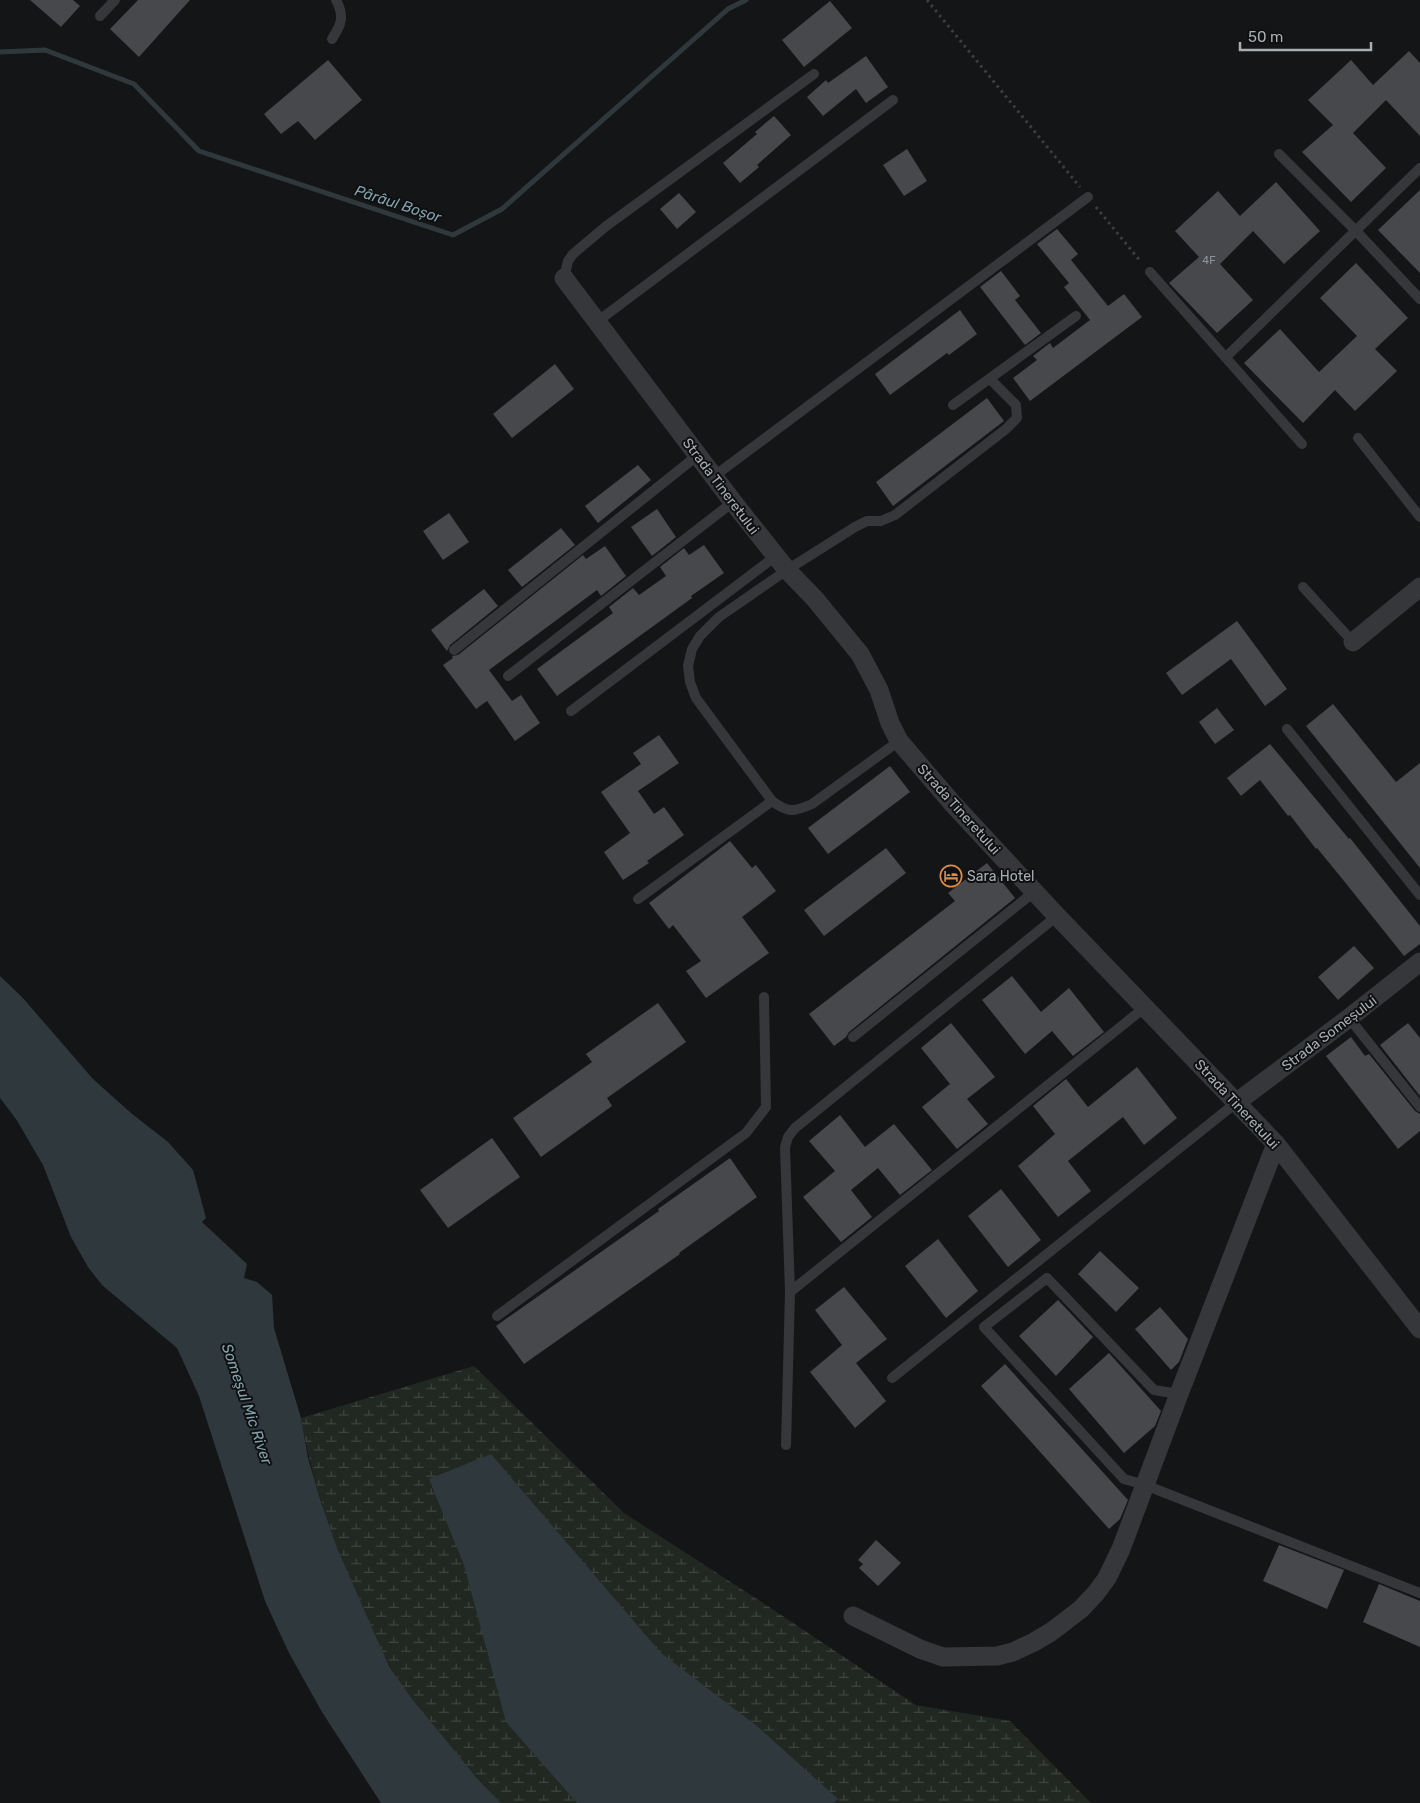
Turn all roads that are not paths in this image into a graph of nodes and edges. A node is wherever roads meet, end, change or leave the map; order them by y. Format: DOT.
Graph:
graph roads {
  1 [pos="115,0"];
  2 [pos="336,0"];
  3 [pos="100,16"];
  4 [pos="332,39"];
  5 [pos="814,74"];
  6 [pos="893,100"];
  7 [pos="1280,154"];
  8 [pos="1420,168"];
  9 [pos="1088,196"];
  10 [pos="1356,231"];
  11 [pos="1150,272"];
  12 [pos="564,278"];
  13 [pos="1420,299"];
  14 [pos="1076,316"];
  15 [pos="598,321"];
  16 [pos="1226,357"];
  17 [pos="990,378"];
  18 [pos="953,405"];
  19 [pos="1358,438"];
  20 [pos="1302,444"];
  21 [pos="698,455"];
  22 [pos="713,477"];
  23 [pos="733,502"];
  24 [pos="1420,517"];
  25 [pos="782,563"];
  26 [pos="1304,587"];
  27 [pos="1420,587"];
  28 [pos="1353,642"];
  29 [pos="454,650"];
  30 [pos="508,676"];
  31 [pos="571,711"];
  32 [pos="1287,729"];
  33 [pos="899,741"];
  34 [pos="772,801"];
  35 [pos="1034,892"];
  36 [pos="1420,895"];
  37 [pos="638,899"];
  38 [pos="1057,916"];
  39 [pos="1420,962"];
  40 [pos="764,997"];
  41 [pos="1144,1008"];
  42 [pos="1349,1018"];
  43 [pos="853,1037"];
  44 [pos="1237,1102"];
  45 [pos="1420,1107"];
  46 [pos="1276,1144"];
  47 [pos="790,1292"];
  48 [pos="497,1316"];
  49 [pos="1420,1329"];
  50 [pos="892,1378"];
  51 [pos="1179,1394"];
  52 [pos="786,1446"];
  53 [pos="1145,1485"];
  54 [pos="1420,1593"];
  55 [pos="854,1616"];
  1 -- 3 [label="lane"];
  2 -- 4 [label="lane"];
  5 -- 12 [label="lane"];
  6 -- 15 [label="lane"];
  7 -- 10 [label="lane"];
  8 -- 10 [label="lane"];
  9 -- 22 [label="lane"];
  10 -- 13 [label="lane"];
  10 -- 16 [label="lane"];
  11 -- 16 [label="lane"];
  12 -- 15 [label="street, Strada Tineretului"];
  14 -- 17 [label="lane"];
  15 -- 21 [label="street, Strada Tineretului"];
  16 -- 20 [label="lane"];
  17 -- 18 [label="lane"];
  17 -- 25 [label="lane"];
  19 -- 24 [label="lane"];
  21 -- 22 [label="street, Strada Tineretului"];
  21 -- 29 [label="lane"];
  22 -- 23 [label="street, Strada Tineretului"];
  23 -- 25 [label="street, Strada Tineretului"];
  23 -- 30 [label="lane"];
  25 -- 31 [label="lane"];
  25 -- 33 [label="street, Strada Tineretului"];
  25 -- 34 [label="lane"];
  26 -- 28 [label="lane"];
  27 -- 28 [label="street"];
  32 -- 36 [label="lane"];
  33 -- 34 [label="lane"];
  33 -- 35 [label="street, Strada Tineretului"];
  34 -- 37 [label="lane"];
  35 -- 38 [label="street, Strada Tineretului"];
  35 -- 43 [label="lane"];
  38 -- 41 [label="street, Strada Tineretului"];
  38 -- 47 [label="lane"];
  39 -- 42 [label="street, Strada Someșului"];
  40 -- 48 [label="lane"];
  41 -- 44 [label="street, Strada Tineretului"];
  41 -- 47 [label="lane"];
  42 -- 44 [label="street, Strada Someșului"];
  42 -- 45 [label="lane"];
  44 -- 46 [label="street, Strada Tineretului"];
  44 -- 50 [label="lane"];
  46 -- 49 [label="street, Strada Tineretului"];
  46 -- 51 [label="street"];
  47 -- 52 [label="lane"];
  51 -- 53 [label="street"];
  51 -- 53 [label="lane"];
  53 -- 54 [label="lane"];
  53 -- 55 [label="street"];
}
